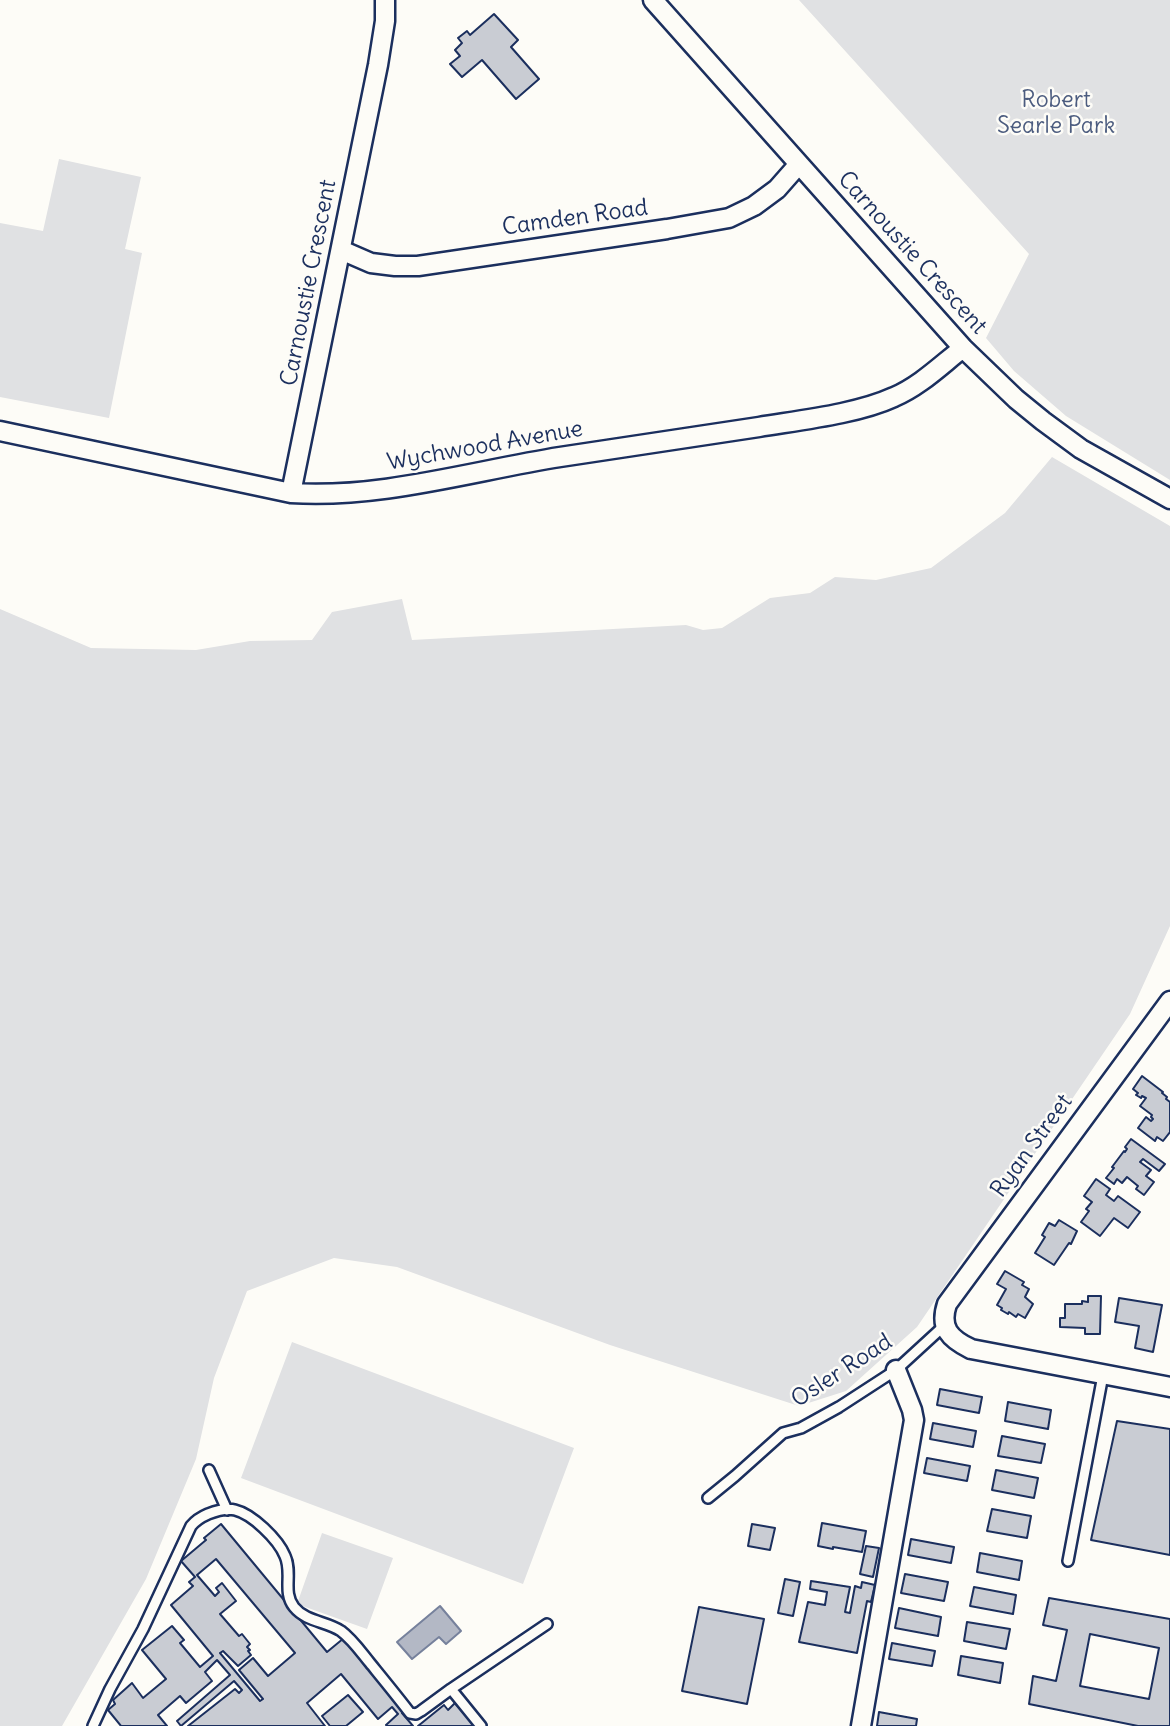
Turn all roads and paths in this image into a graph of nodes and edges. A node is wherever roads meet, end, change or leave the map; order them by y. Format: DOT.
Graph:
graph roads {
  1 [pos="385,0"];
  2 [pos="653,0"];
  3 [pos="799,164"];
  4 [pos="341,250"];
  5 [pos="963,348"];
  6 [pos="0,431"];
  7 [pos="291,493"];
  8 [pos="1170,499"];
  9 [pos="1170,1000"];
  10 [pos="945,1325"];
  11 [pos="896,1370"];
  12 [pos="1103,1375"];
  13 [pos="1170,1387"];
  14 [pos="209,1470"];
  15 [pos="708,1498"];
  16 [pos="227,1510"];
  17 [pos="1068,1561"];
  18 [pos="547,1624"];
  19 [pos="451,1689"];
  20 [pos="93,1726"];
  21 [pos="481,1726"];
  22 [pos="861,1726"];
  1 -- 4 [label="street, Carnoustie Crescent"];
  2 -- 3 [label="street, Carnoustie Crescent"];
  3 -- 4 [label="street, Camden Road"];
  3 -- 5 [label="street, Carnoustie Crescent"];
  4 -- 7 [label="street, Carnoustie Crescent"];
  5 -- 7 [label="street, Wychwood Avenue"];
  5 -- 8 [label="street, Carnoustie Crescent"];
  6 -- 7 [label="street, Wychwood Avenue"];
  9 -- 10 [label="street, Ryan Street"];
  10 -- 11 [label="lane, Osler Road"];
  10 -- 12 [label="street"];
  11 -- 15 [label="lane, Osler Road"];
  11 -- 22 [label="street"];
  12 -- 13 [label="street"];
  12 -- 17 [label="lane"];
  14 -- 16 [label="lane"];
  16 -- 19 [label="lane"];
  16 -- 20 [label="lane"];
  18 -- 19 [label="lane"];
  19 -- 21 [label="lane"];
}
